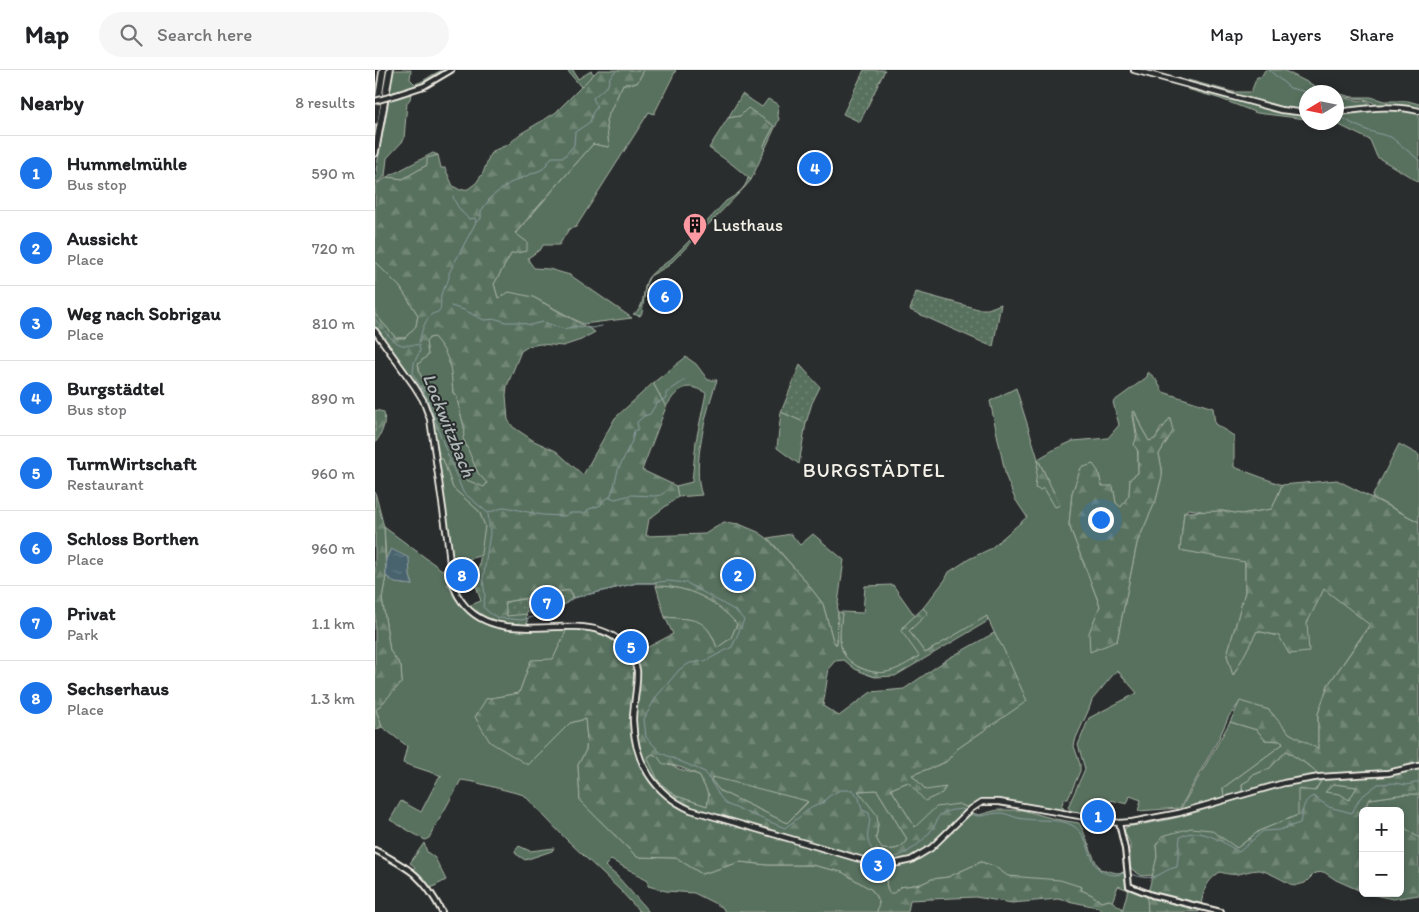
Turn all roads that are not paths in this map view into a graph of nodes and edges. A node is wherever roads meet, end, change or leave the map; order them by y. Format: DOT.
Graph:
graph roads {
  1 [pos="383,70"];
  2 [pos="390,70"];
  3 [pos="451,70"];
  4 [pos="1134,70"];
  5 [pos="375,101"];
  6 [pos="1344,111"];
  7 [pos="1419,111"];
  8 [pos="1299,112"];
  9 [pos="375,121"];
  10 [pos="375,153"];
  11 [pos="375,331"];
  12 [pos="1419,766"];
  13 [pos="1119,822"];
  14 [pos="375,850"];
  15 [pos="442,912"];
  16 [pos="1221,912"];
  1 -- 9 [label="highway"];
  2 -- 10 [label="highway"];
  3 -- 5 [label="street, bridge"];
  4 -- 8 [label="main road"];
  6 -- 7 [label="main road"];
  11 -- 13 [label="main road"];
  12 -- 13 [label="main road"];
  13 -- 16 [label="street"];
  14 -- 15 [label="street"];
}
